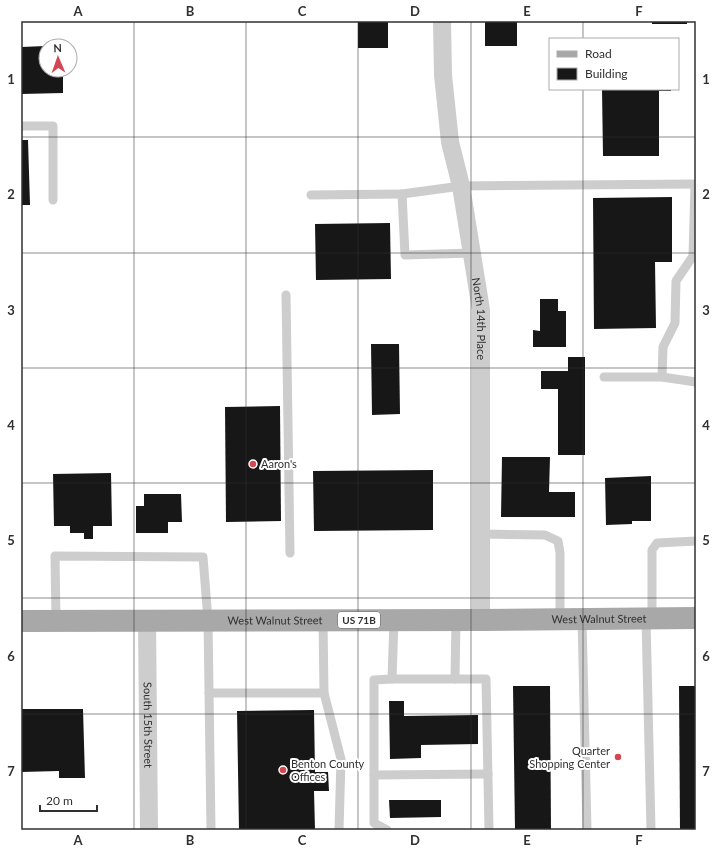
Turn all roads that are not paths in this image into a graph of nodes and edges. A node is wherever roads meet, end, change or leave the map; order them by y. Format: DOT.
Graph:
graph roads {
  1 [pos="442,21"];
  2 [pos="21,126"];
  3 [pos="695,184"];
  4 [pos="461,186"];
  5 [pos="402,194"];
  6 [pos="311,195"];
  7 [pos="53,200"];
  8 [pos="472,253"];
  9 [pos="286,295"];
  10 [pos="604,377"];
  11 [pos="662,377"];
  12 [pos="696,382"];
  13 [pos="481,534"];
  14 [pos="696,541"];
  15 [pos="290,553"];
  16 [pos="649,618"];
  17 [pos="696,618"];
  18 [pos="560,619"];
  19 [pos="582,619"];
  20 [pos="56,620"];
  21 [pos="147,620"];
  22 [pos="208,620"];
  23 [pos="322,620"];
  24 [pos="394,620"];
  25 [pos="456,620"];
  26 [pos="481,620"];
  27 [pos="21,621"];
  28 [pos="392,679"];
  29 [pos="455,679"];
  30 [pos="324,692"];
  31 [pos="209,693"];
  32 [pos="488,774"];
  33 [pos="374,775"];
  34 [pos="150,830"];
  35 [pos="211,830"];
  36 [pos="339,830"];
  37 [pos="387,830"];
  38 [pos="489,830"];
  39 [pos="587,830"];
  40 [pos="650,830"];
  1 -- 4 [label="street, North 14th Place"];
  2 -- 7 [label="lane"];
  3 -- 4 [label="lane"];
  3 -- 11 [label="lane"];
  4 -- 5 [label="lane"];
  4 -- 8 [label="street, North 14th Place"];
  5 -- 6 [label="lane"];
  5 -- 8 [label="lane"];
  8 -- 13 [label="street, North 14th Place"];
  9 -- 15 [label="lane"];
  10 -- 11 [label="lane"];
  11 -- 12 [label="lane"];
  13 -- 18 [label="lane"];
  13 -- 26 [label="street, North 14th Place"];
  14 -- 16 [label="lane"];
  16 -- 17 [label="main road, West Walnut Street / US 71B"];
  16 -- 19 [label="main road, West Walnut Street / US 71B"];
  16 -- 40 [label="lane"];
  18 -- 19 [label="main road, West Walnut Street / US 71B"];
  18 -- 26 [label="main road, West Walnut Street / US 71B"];
  19 -- 39 [label="lane"];
  20 -- 21 [label="main road, West Walnut Street / US 71B"];
  20 -- 22 [label="lane"];
  20 -- 27 [label="main road, West Walnut Street / US 71B"];
  21 -- 22 [label="main road, West Walnut Street / US 71B"];
  21 -- 34 [label="street, South 15th Street"];
  22 -- 23 [label="main road, West Walnut Street / US 71B"];
  22 -- 31 [label="lane"];
  23 -- 24 [label="main road, West Walnut Street / US 71B"];
  23 -- 30 [label="lane"];
  24 -- 25 [label="main road, West Walnut Street / US 71B"];
  24 -- 28 [label="lane"];
  25 -- 26 [label="main road, West Walnut Street / US 71B"];
  25 -- 29 [label="lane"];
  28 -- 29 [label="lane"];
  28 -- 33 [label="lane"];
  29 -- 32 [label="lane"];
  30 -- 31 [label="lane"];
  30 -- 36 [label="lane"];
  31 -- 35 [label="lane"];
  32 -- 33 [label="lane"];
  32 -- 38 [label="lane"];
  33 -- 37 [label="lane"];
}
